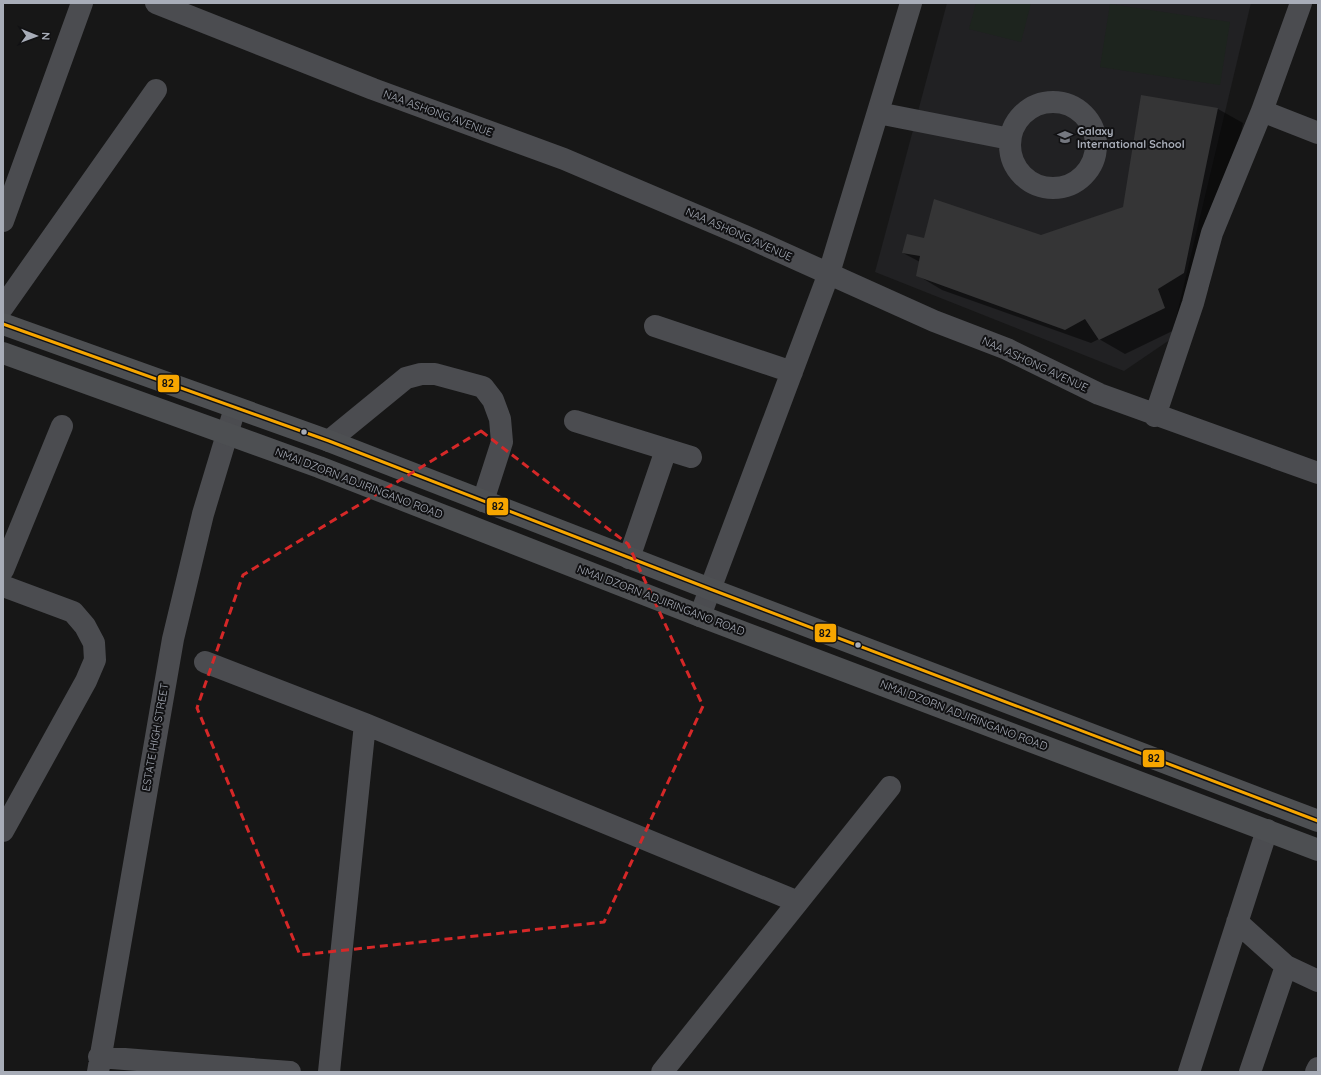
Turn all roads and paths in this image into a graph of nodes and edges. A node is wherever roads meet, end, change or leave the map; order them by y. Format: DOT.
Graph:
graph roads {
  1 [pos="156,3"];
  2 [pos="911,3"];
  3 [pos="1301,3"];
  4 [pos="78,4"];
  5 [pos="156,90"];
  6 [pos="1262,111"];
  7 [pos="878,113"];
  8 [pos="1318,133"];
  9 [pos="1010,139"];
  10 [pos="7,198"];
  11 [pos="3,221"];
  12 [pos="829,273"];
  13 [pos="3,307"];
  14 [pos="3,324"];
  15 [pos="655,326"];
  16 [pos="3,354"];
  17 [pos="792,372"];
  18 [pos="235,408"];
  19 [pos="1155,416"];
  20 [pos="575,421"];
  21 [pos="62,426"];
  22 [pos="227,435"];
  23 [pos="329,441"];
  24 [pos="666,450"];
  25 [pos="691,457"];
  26 [pos="1318,473"];
  27 [pos="483,501"];
  28 [pos="629,558"];
  29 [pos="3,570"];
  30 [pos="3,586"];
  31 [pos="710,590"];
  32 [pos="700,616"];
  33 [pos="205,662"];
  34 [pos="365,724"];
  35 [pos="890,787"];
  36 [pos="1318,821"];
  37 [pos="1267,830"];
  38 [pos="3,831"];
  39 [pos="1318,850"];
  40 [pos="798,902"];
  41 [pos="1237,922"];
  42 [pos="1286,966"];
  43 [pos="1318,981"];
  44 [pos="98,1065"];
  45 [pos="1318,1068"];
  46 [pos="290,1072"];
  47 [pos="329,1072"];
  48 [pos="662,1072"];
  49 [pos="1189,1072"];
  50 [pos="1250,1072"];
  51 [pos="1316,1072"];
  1 -- 12 [label="street, NAA ASHONG AVENUE"];
  2 -- 7 [label="street"];
  3 -- 6 [label="street"];
  4 -- 10 [label="street"];
  5 -- 13 [label="street"];
  6 -- 8 [label="street"];
  6 -- 19 [label="street"];
  7 -- 9 [label="street"];
  7 -- 12 [label="street"];
  10 -- 11 [label="street"];
  12 -- 17 [label="street"];
  12 -- 19 [label="street, NAA ASHONG AVENUE"];
  14 -- 18 [label="main road"];
  15 -- 17 [label="street"];
  16 -- 22 [label="main road, NMAI DZORN ADJIRINGANO ROAD"];
  17 -- 31 [label="street"];
  18 -- 22 [label="street, ESTATE HIGH STREET"];
  18 -- 23 [label="main road"];
  19 -- 26 [label="street, NAA ASHONG AVENUE"];
  20 -- 24 [label="street"];
  21 -- 29 [label="street"];
  22 -- 32 [label="main road, NMAI DZORN ADJIRINGANO ROAD"];
  22 -- 44 [label="street, ESTATE HIGH STREET"];
  23 -- 27 [label="main road"];
  23 -- 27 [label="street"];
  24 -- 25 [label="street"];
  24 -- 28 [label="street"];
  27 -- 28 [label="main road"];
  28 -- 31 [label="main road"];
  30 -- 38 [label="street"];
  31 -- 32 [label="street"];
  31 -- 36 [label="main road"];
  32 -- 37 [label="main road, NMAI DZORN ADJIRINGANO ROAD"];
  33 -- 34 [label="street"];
  34 -- 40 [label="street"];
  34 -- 47 [label="street"];
  35 -- 40 [label="street"];
  37 -- 39 [label="main road, NMAI DZORN ADJIRINGANO ROAD"];
  37 -- 41 [label="street"];
  40 -- 48 [label="street"];
  41 -- 42 [label="street"];
  41 -- 49 [label="street"];
  42 -- 43 [label="street"];
  42 -- 50 [label="street"];
  44 -- 46 [label="street"];
  45 -- 51 [label="street"];
}
